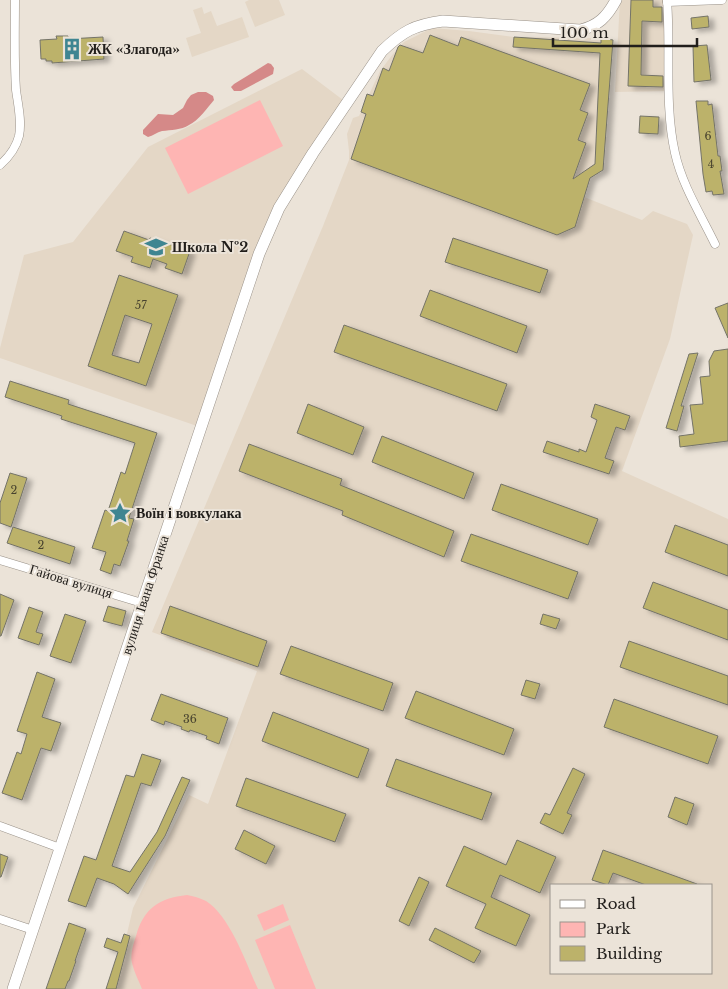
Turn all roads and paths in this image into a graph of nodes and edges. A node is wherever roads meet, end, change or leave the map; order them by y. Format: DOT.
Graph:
graph roads {
  1 [pos="15,0"];
  2 [pos="616,0"];
  3 [pos="722,0"];
  4 [pos="667,1"];
  5 [pos="0,165"];
  6 [pos="715,244"];
  7 [pos="0,560"];
  8 [pos="142,603"];
  9 [pos="0,826"];
  10 [pos="60,848"];
  11 [pos="0,919"];
  12 [pos="33,930"];
  13 [pos="13,989"];
  1 -- 5 [label="street"];
  2 -- 8 [label="main road, вулиця Івана Франка"];
  3 -- 4 [label="street"];
  4 -- 6 [label="street"];
  7 -- 8 [label="street, Гайова вулиця"];
  8 -- 10 [label="main road, вулиця Івана Франка"];
  9 -- 10 [label="street"];
  10 -- 12 [label="main road, вулиця Івана Франка"];
  11 -- 12 [label="street"];
  12 -- 13 [label="main road, вулиця Івана Франка"];
}
